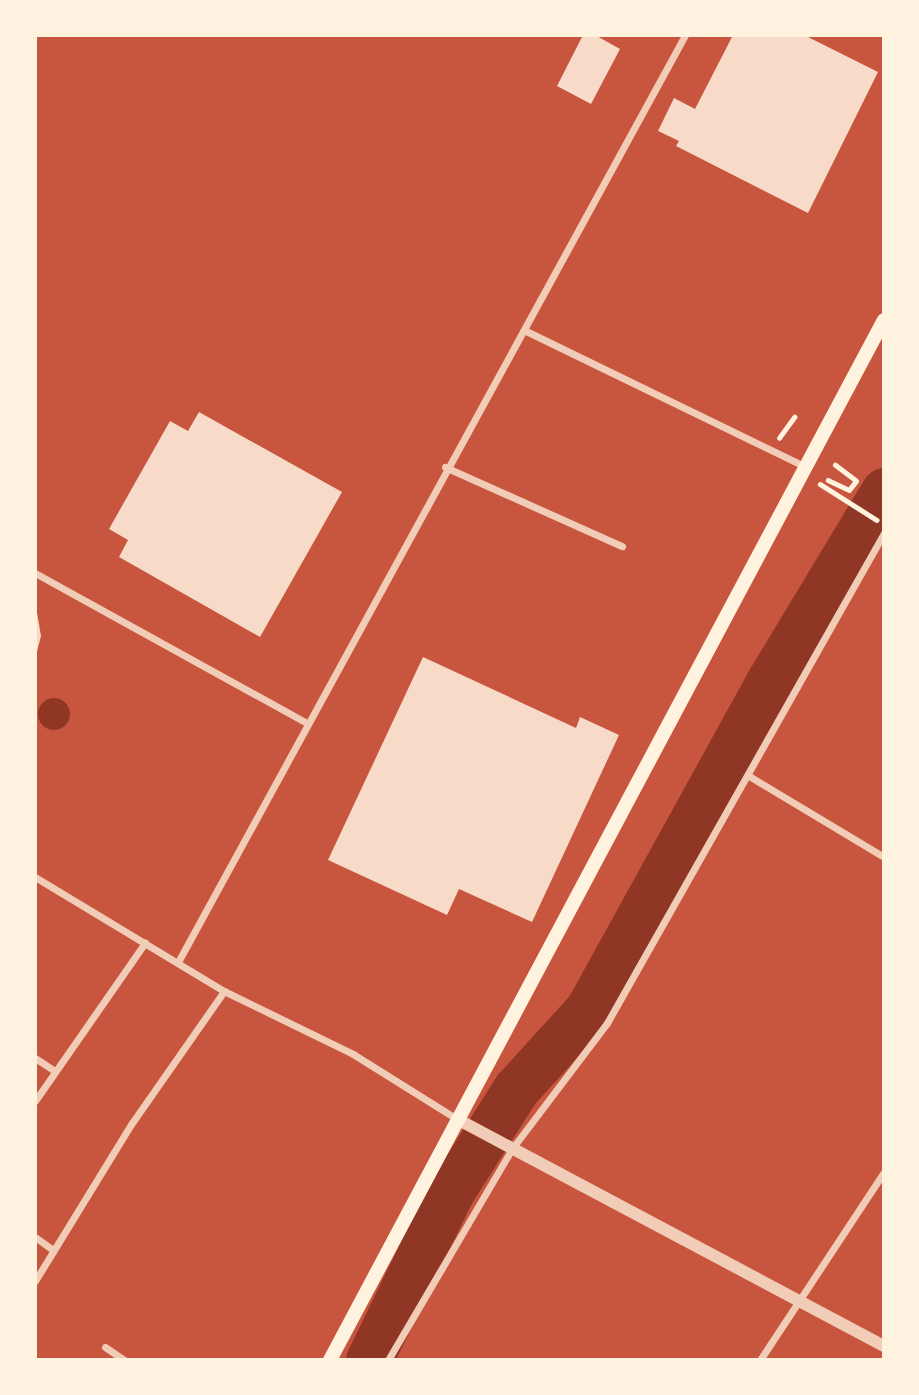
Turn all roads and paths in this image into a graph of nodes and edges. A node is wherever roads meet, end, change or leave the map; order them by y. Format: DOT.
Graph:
graph roads {
  1 [pos="685,35"];
  2 [pos="884,320"];
  3 [pos="526,331"];
  4 [pos="794,417"];
  5 [pos="785,442"];
  6 [pos="835,465"];
  7 [pos="446,467"];
  8 [pos="804,470"];
  9 [pos="828,480"];
  10 [pos="884,524"];
  11 [pos="884,533"];
  12 [pos="622,546"];
  13 [pos="35,573"];
  14 [pos="307,723"];
  15 [pos="749,776"];
  16 [pos="884,857"];
  17 [pos="35,877"];
  18 [pos="145,943"];
  19 [pos="178,962"];
  20 [pos="224,991"];
  21 [pos="35,1058"];
  22 [pos="55,1071"];
  23 [pos="35,1101"];
  24 [pos="457,1119"];
  25 [pos="511,1150"];
  26 [pos="884,1172"];
  27 [pos="35,1237"];
  28 [pos="53,1250"];
  29 [pos="35,1281"];
  30 [pos="797,1301"];
  31 [pos="884,1346"];
  32 [pos="105,1347"];
  33 [pos="124,1360"];
  34 [pos="330,1360"];
  35 [pos="388,1360"];
  36 [pos="760,1360"];
  1 -- 3 [label="street"];
  2 -- 8 [label="main road"];
  3 -- 7 [label="street"];
  3 -- 8 [label="street"];
  4 -- 5 [label="path"];
  6 -- 9 [label="path"];
  7 -- 12 [label="street"];
  7 -- 14 [label="street"];
  8 -- 10 [label="path"];
  8 -- 24 [label="main road"];
  11 -- 15 [label="street"];
  13 -- 14 [label="street"];
  14 -- 19 [label="street"];
  15 -- 16 [label="street"];
  15 -- 25 [label="street"];
  17 -- 18 [label="street"];
  18 -- 19 [label="street"];
  18 -- 22 [label="street"];
  19 -- 20 [label="street"];
  20 -- 24 [label="street"];
  20 -- 28 [label="street"];
  21 -- 22 [label="street"];
  22 -- 23 [label="street"];
  24 -- 25 [label="street"];
  24 -- 34 [label="main road"];
  25 -- 30 [label="street"];
  25 -- 35 [label="street"];
  26 -- 30 [label="street"];
  27 -- 28 [label="street"];
  28 -- 29 [label="street"];
  30 -- 31 [label="street"];
  30 -- 36 [label="street"];
  32 -- 33 [label="street"];
}
